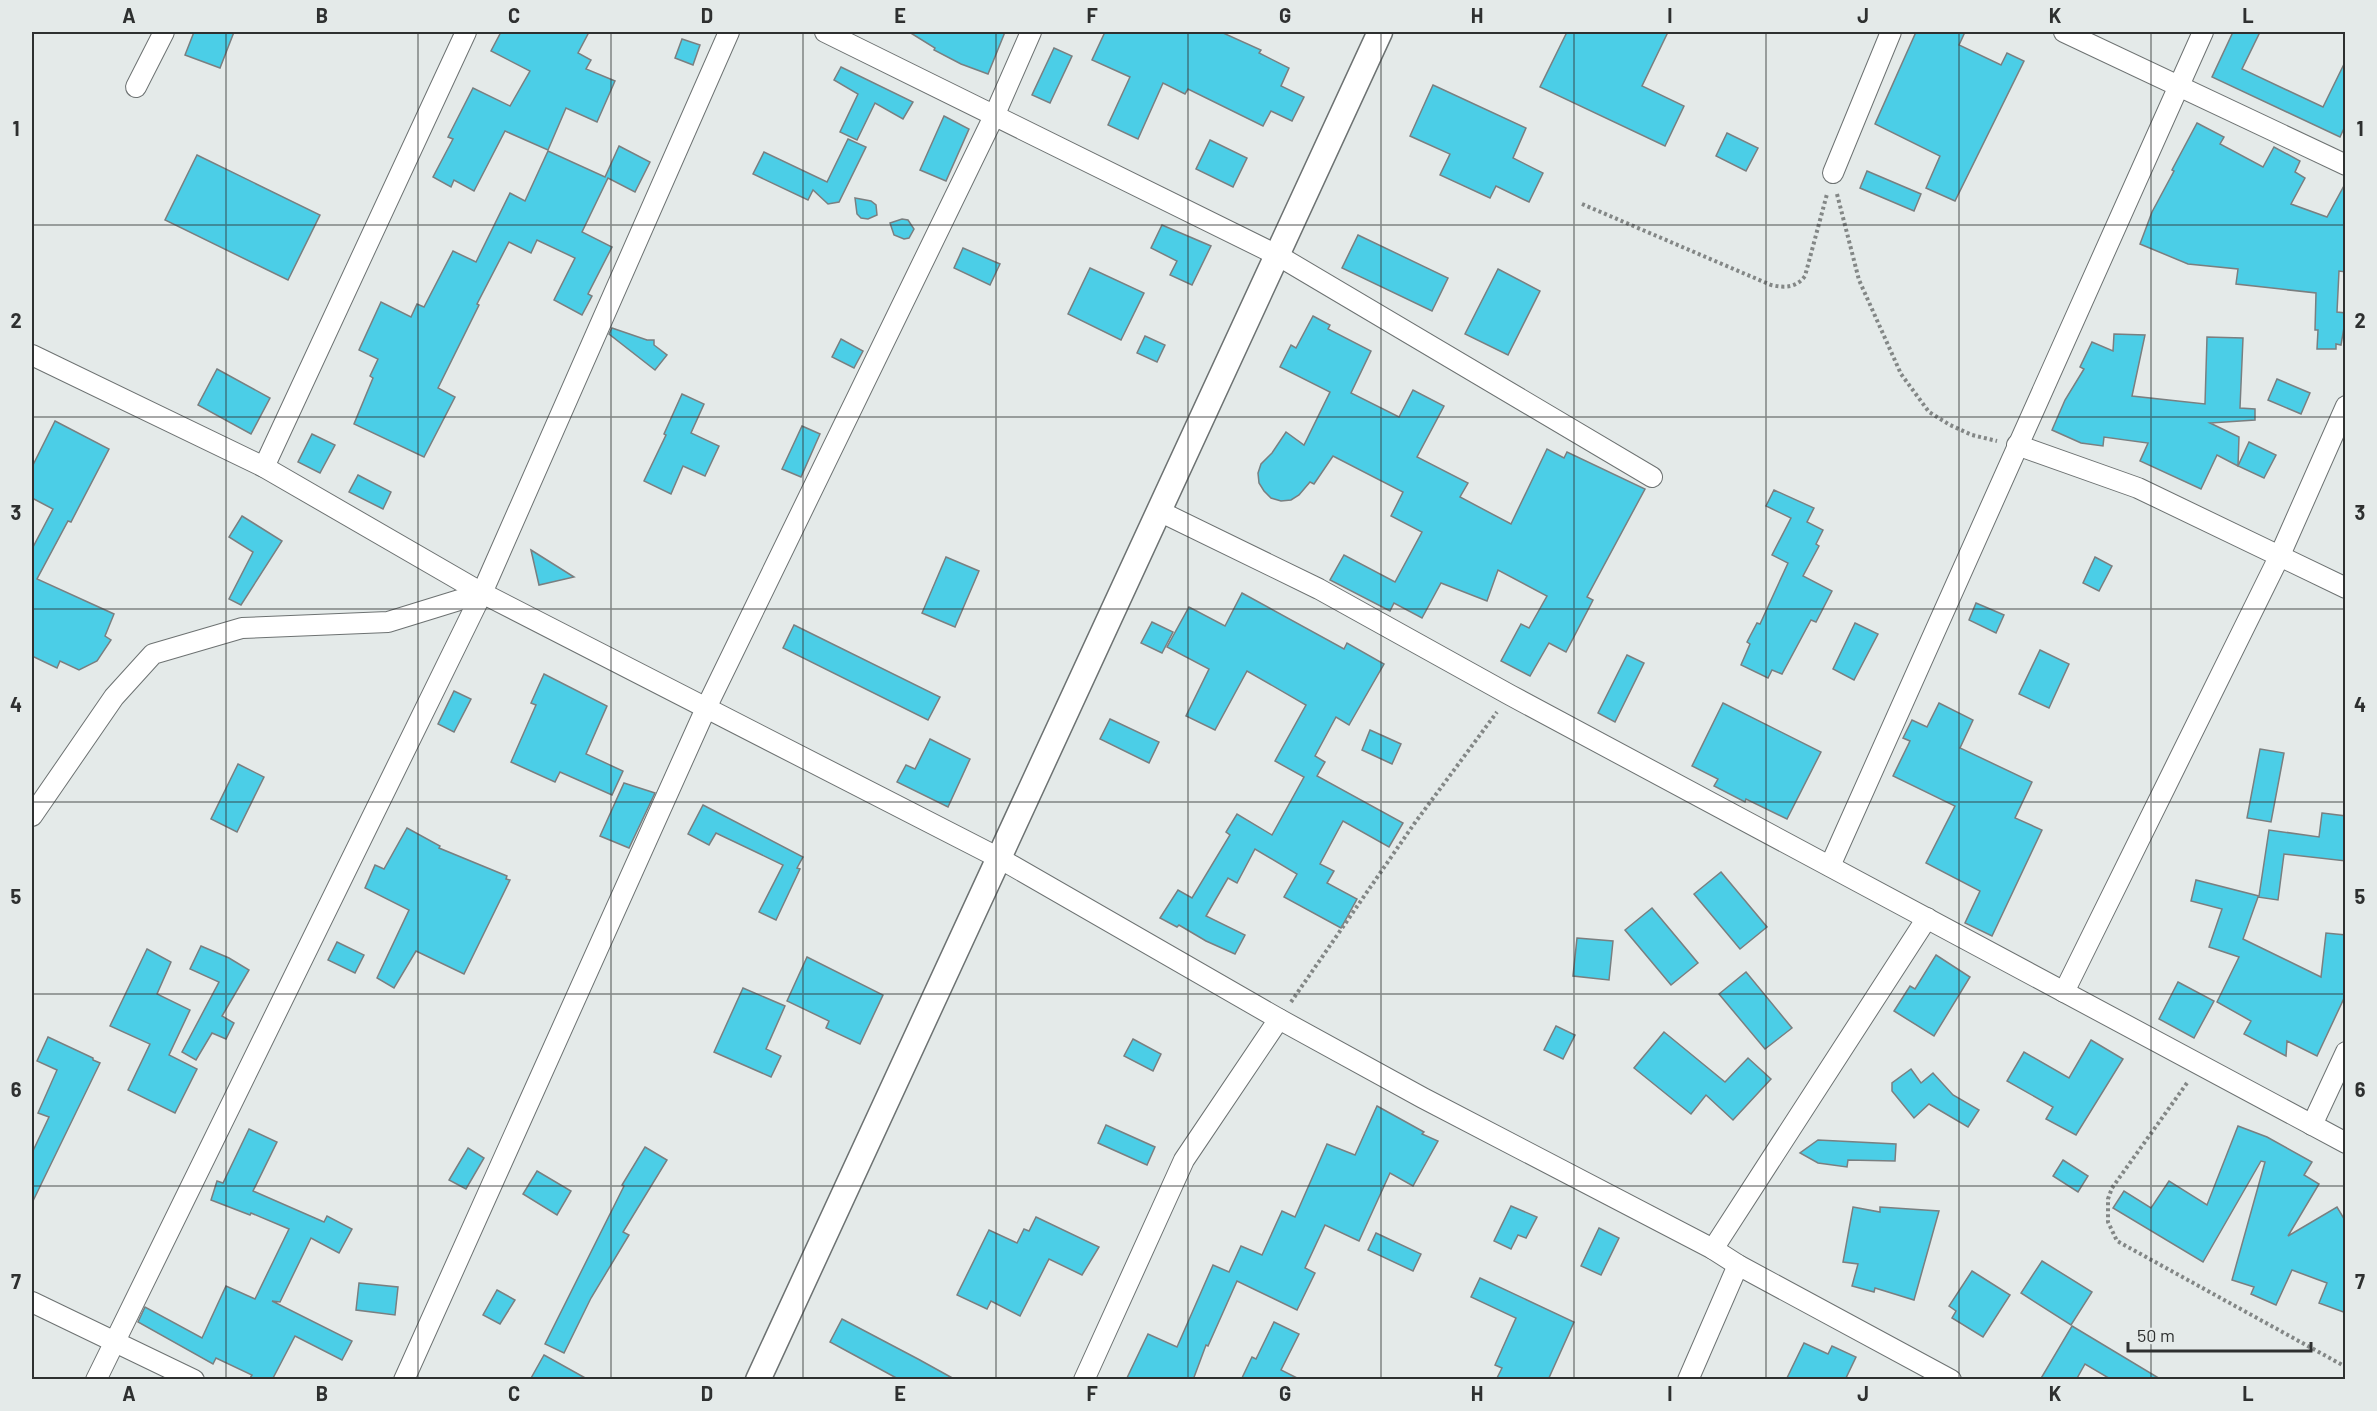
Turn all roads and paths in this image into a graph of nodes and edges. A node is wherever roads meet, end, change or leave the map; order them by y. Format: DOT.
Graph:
graph roads {
  1 [pos="164,32"];
  2 [pos="466,32"];
  3 [pos="729,32"];
  4 [pos="825,32"];
  5 [pos="1031,32"];
  6 [pos="1380,32"];
  7 [pos="1892,32"];
  8 [pos="2064,32"];
  9 [pos="2203,32"];
  10 [pos="2179,84"];
  11 [pos="136,87"];
  12 [pos="995,114"];
  13 [pos="2346,165"];
  14 [pos="1833,172"];
  15 [pos="1582,204"];
  16 [pos="1277,255"];
  17 [pos="32,355"];
  18 [pos="2346,406"];
  19 [pos="2017,445"];
  20 [pos="264,467"];
  21 [pos="1652,477"];
  22 [pos="1159,511"];
  23 [pos="2280,555"];
  24 [pos="2346,588"];
  25 [pos="482,593"];
  26 [pos="1510,695"];
  27 [pos="707,706"];
  28 [pos="32,816"];
  29 [pos="999,858"];
  30 [pos="1830,866"];
  31 [pos="1927,918"];
  32 [pos="2064,992"];
  33 [pos="1279,1019"];
  34 [pos="2346,1052"];
  35 [pos="2200,1065"];
  36 [pos="2312,1125"];
  37 [pos="2346,1143"];
  38 [pos="1713,1249"];
  39 [pos="1738,1265"];
  40 [pos="32,1302"];
  41 [pos="114,1341"];
  42 [pos="2346,1367"];
  43 [pos="96,1380"];
  44 [pos="194,1380"];
  45 [pos="404,1380"];
  46 [pos="758,1380"];
  47 [pos="1084,1380"];
  48 [pos="1688,1380"];
  49 [pos="1951,1380"];
  1 -- 11 [label="street"];
  2 -- 20 [label="street"];
  3 -- 25 [label="street"];
  4 -- 12 [label="street"];
  5 -- 12 [label="street"];
  6 -- 16 [label="street"];
  7 -- 14 [label="street"];
  8 -- 10 [label="street"];
  9 -- 10 [label="street"];
  10 -- 13 [label="street"];
  10 -- 19 [label="street"];
  12 -- 16 [label="street"];
  12 -- 27 [label="street"];
  14 -- 15 [label="path"];
  14 -- 19 [label="path"];
  16 -- 21 [label="street"];
  16 -- 22 [label="street"];
  17 -- 20 [label="street"];
  18 -- 23 [label="street"];
  19 -- 23 [label="street"];
  19 -- 30 [label="street"];
  20 -- 25 [label="street"];
  22 -- 26 [label="street"];
  22 -- 29 [label="street"];
  23 -- 24 [label="street"];
  23 -- 32 [label="street"];
  25 -- 27 [label="street"];
  25 -- 28 [label="street"];
  25 -- 41 [label="street"];
  26 -- 30 [label="street"];
  26 -- 33 [label="path"];
  27 -- 29 [label="street"];
  27 -- 45 [label="street"];
  29 -- 33 [label="street"];
  29 -- 46 [label="street"];
  30 -- 31 [label="street"];
  31 -- 32 [label="street"];
  31 -- 38 [label="street"];
  32 -- 35 [label="street"];
  33 -- 38 [label="street"];
  33 -- 47 [label="street"];
  34 -- 36 [label="street"];
  35 -- 36 [label="street"];
  35 -- 42 [label="path"];
  36 -- 37 [label="street"];
  38 -- 39 [label="street"];
  39 -- 48 [label="street"];
  39 -- 49 [label="street"];
  40 -- 41 [label="street"];
  41 -- 43 [label="street"];
  41 -- 44 [label="street"];
}
